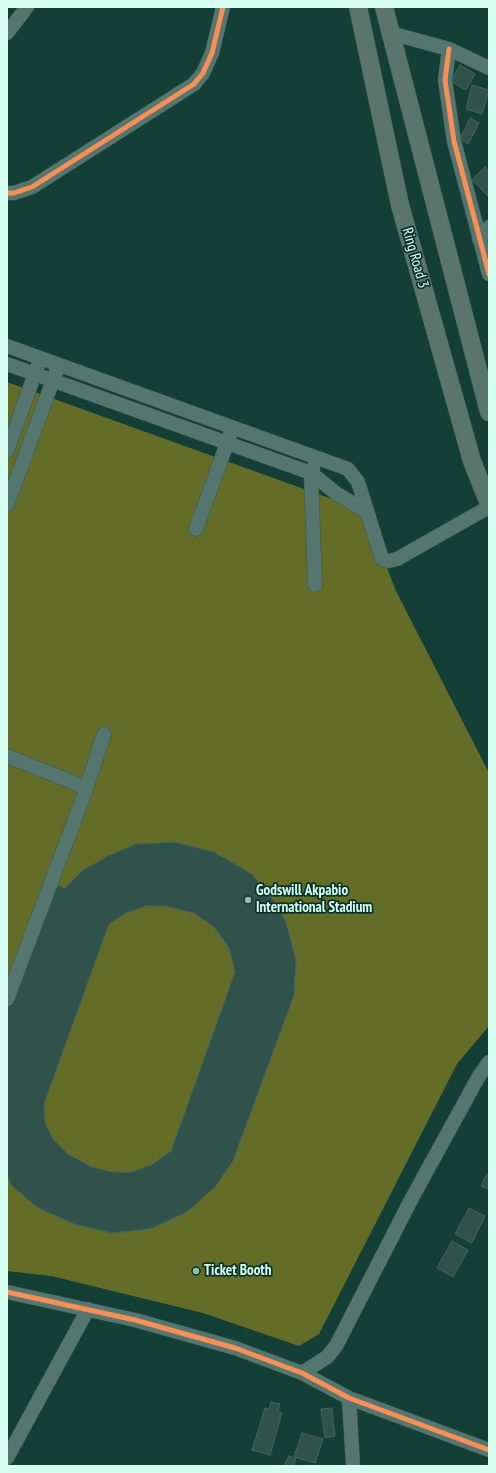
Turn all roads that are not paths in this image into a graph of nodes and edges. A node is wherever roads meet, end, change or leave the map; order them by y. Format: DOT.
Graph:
graph roads {
  1 [pos="26,7"];
  2 [pos="223,7"];
  3 [pos="358,7"];
  4 [pos="384,7"];
  5 [pos="7,33"];
  6 [pos="390,33"];
  7 [pos="449,49"];
  8 [pos="489,68"];
  9 [pos="7,193"];
  10 [pos="489,227"];
  11 [pos="479,239"];
  12 [pos="489,274"];
  13 [pos="7,346"];
  14 [pos="40,357"];
  15 [pos="7,364"];
  16 [pos="58,364"];
  17 [pos="34,374"];
  18 [pos="52,381"];
  19 [pos="489,412"];
  20 [pos="233,427"];
  21 [pos="227,443"];
  22 [pos="7,450"];
  23 [pos="318,456"];
  24 [pos="311,473"];
  25 [pos="7,505"];
  26 [pos="489,506"];
  27 [pos="367,512"];
  28 [pos="196,529"];
  29 [pos="315,585"];
  30 [pos="104,734"];
  31 [pos="7,756"];
  32 [pos="84,789"];
  33 [pos="11,974"];
  34 [pos="8,995"];
  35 [pos="489,1062"];
  36 [pos="7,1292"];
  37 [pos="88,1309"];
  38 [pos="302,1373"];
  39 [pos="349,1398"];
  40 [pos="489,1450"];
  41 [pos="7,1458"];
  42 [pos="353,1466"];
  1 -- 5 [label="street"];
  2 -- 9 [label="street"];
  3 -- 26 [label="main road, Ring Road 3"];
  4 -- 6 [label="main road, Ring Road 3"];
  6 -- 7 [label="street"];
  6 -- 19 [label="main road, Ring Road 3"];
  7 -- 8 [label="street"];
  7 -- 11 [label="street"];
  10 -- 11 [label="street"];
  11 -- 12 [label="street"];
  13 -- 14 [label="street"];
  14 -- 16 [label="street"];
  14 -- 17 [label="street"];
  15 -- 17 [label="street"];
  16 -- 18 [label="street"];
  16 -- 20 [label="street"];
  17 -- 18 [label="street"];
  17 -- 22 [label="street"];
  18 -- 21 [label="street"];
  18 -- 25 [label="street"];
  20 -- 21 [label="street"];
  20 -- 23 [label="street"];
  21 -- 24 [label="street"];
  21 -- 28 [label="street"];
  23 -- 24 [label="street"];
  23 -- 27 [label="street"];
  24 -- 27 [label="street"];
  24 -- 29 [label="street"];
  26 -- 27 [label="street"];
  30 -- 32 [label="street"];
  31 -- 32 [label="street"];
  32 -- 33 [label="street"];
  33 -- 34 [label="street"];
  35 -- 38 [label="street"];
  36 -- 37 [label="street"];
  37 -- 38 [label="street"];
  37 -- 41 [label="street"];
  38 -- 39 [label="street"];
  39 -- 40 [label="street"];
  39 -- 42 [label="street"];
}
